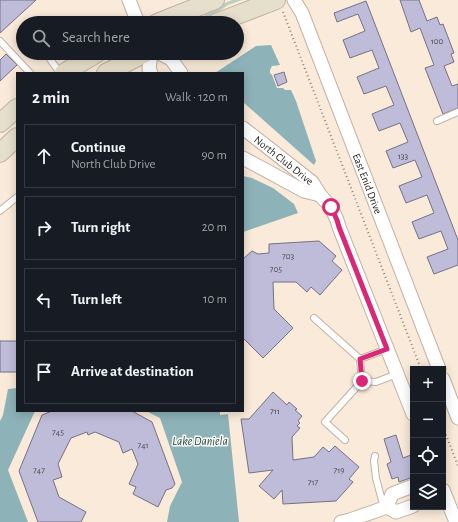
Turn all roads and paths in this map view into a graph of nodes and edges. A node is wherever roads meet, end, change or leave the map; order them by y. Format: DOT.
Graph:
graph roads {
  1 [pos="129,0"];
  2 [pos="215,0"];
  3 [pos="294,0"];
  4 [pos="278,4"];
  5 [pos="135,16"];
  6 [pos="175,16"];
  7 [pos="239,16"];
  8 [pos="0,41"];
  9 [pos="16,58"];
  10 [pos="18,60"];
  11 [pos="51,60"];
  12 [pos="85,60"];
  13 [pos="131,60"];
  14 [pos="150,60"];
  15 [pos="172,60"];
  16 [pos="29,72"];
  17 [pos="59,72"];
  18 [pos="66,72"];
  19 [pos="108,72"];
  20 [pos="150,72"];
  21 [pos="180,72"];
  22 [pos="16,109"];
  23 [pos="458,112"];
  24 [pos="437,121"];
  25 [pos="0,123"];
  26 [pos="244,129"];
  27 [pos="16,138"];
  28 [pos="0,153"];
  29 [pos="244,159"];
  30 [pos="320,195"];
  31 [pos="16,198"];
  32 [pos="0,211"];
  33 [pos="314,318"];
  34 [pos="387,349"];
  35 [pos="360,359"];
  36 [pos="420,366"];
  37 [pos="438,366"];
  38 [pos="397,374"];
  39 [pos="362,381"];
  40 [pos="446,387"];
  41 [pos="410,406"];
  42 [pos="458,418"];
  43 [pos="446,435"];
  44 [pos="345,440"];
  45 [pos="375,456"];
  46 [pos="458,466"];
  47 [pos="410,487"];
  48 [pos="446,498"];
  49 [pos="386,507"];
  50 [pos="410,507"];
  51 [pos="347,521"];
  52 [pos="456,522"];
  1 -- 5 [label="street"];
  2 -- 6 [label="main road"];
  3 -- 37 [label="street, East Enid Drive"];
  4 -- 7 [label="main road"];
  4 -- 36 [label="path"];
  8 -- 9 [label="lane"];
  10 -- 16 [label="lane"];
  11 -- 17 [label="lane"];
  12 -- 18 [label="main road"];
  13 -- 19 [label="main road"];
  14 -- 20 [label="street"];
  15 -- 21 [label="street"];
  22 -- 25 [label="main road"];
  23 -- 24 [label="lane"];
  26 -- 30 [label="street, North Club Drive"];
  27 -- 28 [label="main road"];
  29 -- 30 [label="street, North Club Drive"];
  30 -- 34 [label="street, North Club Drive"];
  31 -- 32 [label="lane"];
  33 -- 35 [label="lane"];
  34 -- 35 [label="lane"];
  34 -- 38 [label="street, North Club Drive"];
  35 -- 39 [label="lane"];
  38 -- 39 [label="lane"];
  38 -- 41 [label="street, North Club Drive"];
  39 -- 44 [label="lane"];
  40 -- 42 [label="street"];
  43 -- 46 [label="path"];
  45 -- 49 [label="lane"];
  47 -- 49 [label="street"];
  48 -- 52 [label="street"];
  49 -- 50 [label="street"];
  49 -- 51 [label="street"];
}
